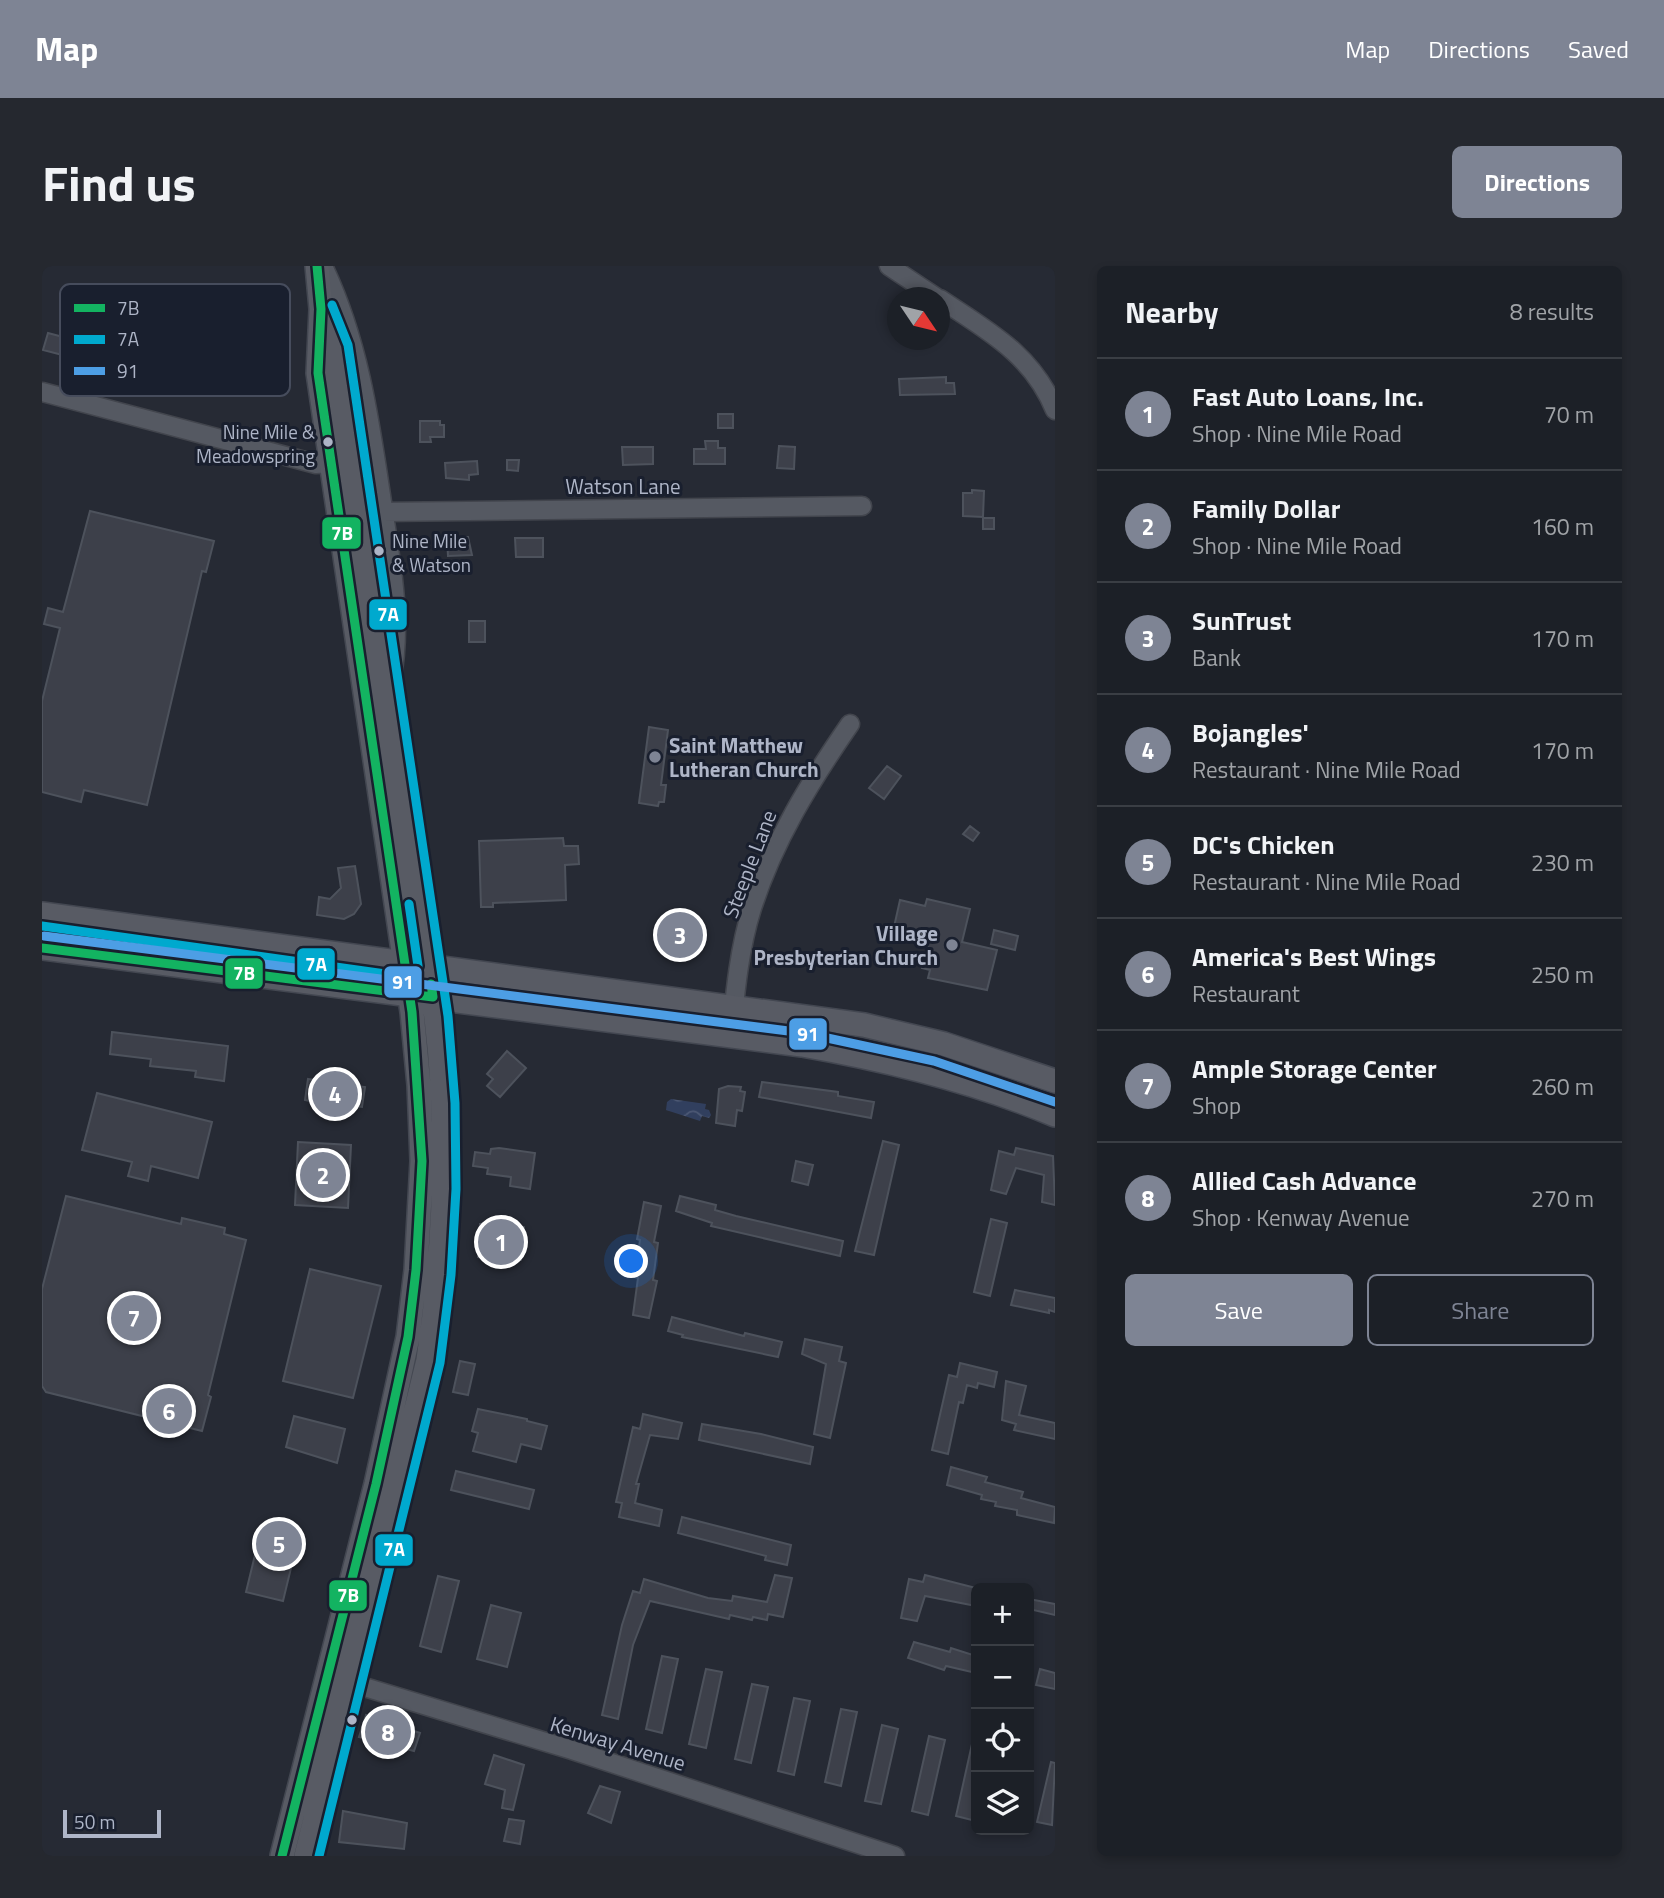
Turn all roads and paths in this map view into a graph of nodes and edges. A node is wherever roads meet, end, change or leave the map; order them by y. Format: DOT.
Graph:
graph roads {
  1 [pos="317,266"];
  2 [pos="324,266"];
  3 [pos="888,266"];
  4 [pos="921,287"];
  5 [pos="950,306"];
  6 [pos="42,392"];
  7 [pos="1055,410"];
  8 [pos="352,461"];
  9 [pos="862,506"];
  10 [pos="383,512"];
  11 [pos="388,699"];
  12 [pos="850,724"];
  13 [pos="42,914"];
  14 [pos="162,929"];
  15 [pos="42,948"];
  16 [pos="97,955"];
  17 [pos="418,966"];
  18 [pos="410,993"];
  19 [pos="433,997"];
  20 [pos="734,1006"];
  21 [pos="731,1036"];
  22 [pos="1055,1081"];
  23 [pos="1055,1115"];
  24 [pos="328,1676"];
  25 [pos="350,1683"];
  26 [pos="282,1856"];
  27 [pos="306,1856"];
  28 [pos="895,1856"];
  1 -- 8 [label="main road"];
  2 -- 8 [label="street"];
  3 -- 4 [label="street"];
  5 -- 7 [label="street"];
  6 -- 8 [label="street"];
  8 -- 10 [label="street"];
  8 -- 11 [label="main road"];
  8 -- 17 [label="main road"];
  9 -- 10 [label="street, Watson Lane"];
  10 -- 11 [label="street"];
  11 -- 17 [label="main road"];
  12 -- 20 [label="street, Steeple Lane"];
  13 -- 14 [label="main road"];
  14 -- 16 [label="main road"];
  14 -- 17 [label="main road"];
  15 -- 16 [label="main road"];
  16 -- 18 [label="main road"];
  17 -- 18 [label="main road"];
  17 -- 19 [label="main road"];
  17 -- 20 [label="main road"];
  18 -- 19 [label="main road"];
  18 -- 24 [label="main road"];
  19 -- 21 [label="main road"];
  19 -- 25 [label="main road"];
  20 -- 21 [label="street, Steeple Lane"];
  20 -- 22 [label="main road"];
  21 -- 23 [label="main road"];
  24 -- 25 [label="street, Kenway Avenue"];
  24 -- 26 [label="main road"];
  25 -- 27 [label="main road"];
  25 -- 28 [label="street, Kenway Avenue"];
}
